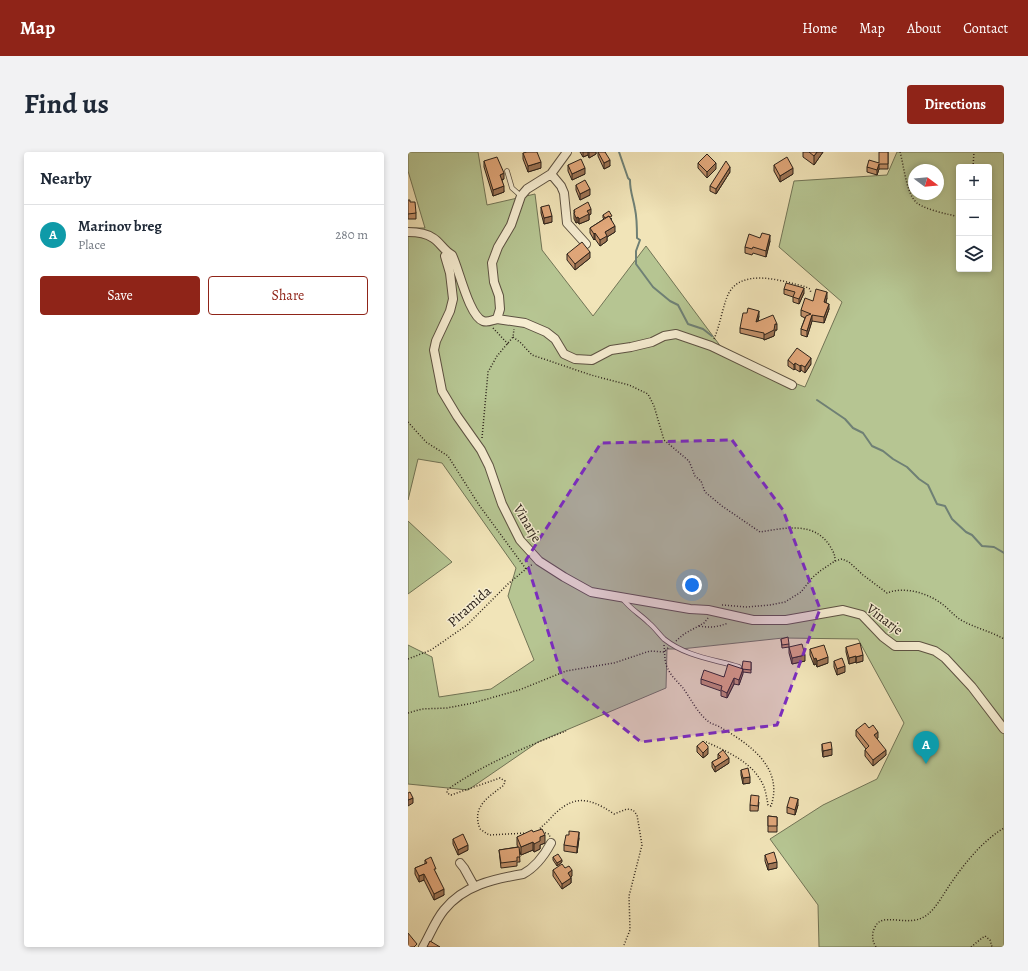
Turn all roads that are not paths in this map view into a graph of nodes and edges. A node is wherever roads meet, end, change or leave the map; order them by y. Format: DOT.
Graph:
graph roads {
  1 [pos="567,152"];
  2 [pos="507,171"];
  3 [pos="552,174"];
  4 [pos="521,196"];
  5 [pos="408,232"];
  6 [pos="586,244"];
  7 [pos="448,253"];
  8 [pos="497,318"];
  9 [pos="792,385"];
  10 [pos="622,598"];
  11 [pos="739,666"];
  12 [pos="1004,729"];
  13 [pos="551,843"];
  14 [pos="460,863"];
  15 [pos="474,886"];
  16 [pos="423,947"];
  1 -- 3 [label="street"];
  2 -- 4 [label="lane"];
  3 -- 4 [label="street"];
  3 -- 6 [label="street"];
  4 -- 8 [label="street"];
  5 -- 7 [label="street"];
  7 -- 8 [label="street"];
  7 -- 10 [label="street, Vinarje"];
  8 -- 9 [label="street"];
  10 -- 11 [label="lane"];
  10 -- 12 [label="street, Vinarje"];
  13 -- 15 [label="street"];
  14 -- 15 [label="street"];
  15 -- 16 [label="street"];
}
